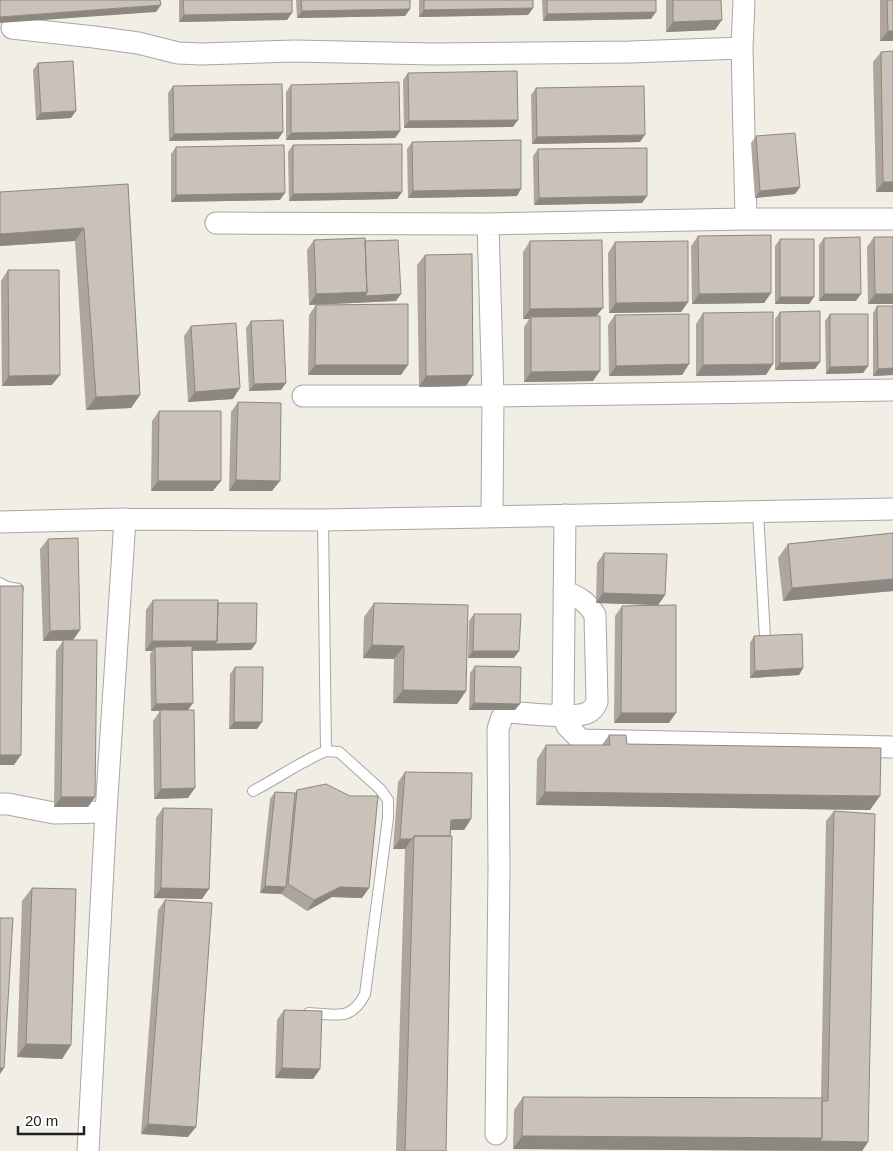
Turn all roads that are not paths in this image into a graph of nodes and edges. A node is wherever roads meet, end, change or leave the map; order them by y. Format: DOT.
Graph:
graph roads {
  1 [pos="744,0"];
  2 [pos="12,28"];
  3 [pos="742,48"];
  4 [pos="893,218"];
  5 [pos="746,219"];
  6 [pos="216,223"];
  7 [pos="488,224"];
  8 [pos="893,390"];
  9 [pos="303,396"];
  10 [pos="493,396"];
  11 [pos="893,509"];
  12 [pos="758,512"];
  13 [pos="566,515"];
  14 [pos="492,516"];
  15 [pos="125,519"];
  16 [pos="323,520"];
  17 [pos="0,522"];
  18 [pos="0,583"];
  19 [pos="20,589"];
  20 [pos="564,591"];
  21 [pos="765,638"];
  22 [pos="564,715"];
  23 [pos="893,747"];
  24 [pos="326,751"];
  25 [pos="253,791"];
  26 [pos="0,804"];
  27 [pos="106,812"];
  28 [pos="300,1013"];
  29 [pos="496,1134"];
  30 [pos="88,1151"];
  1 -- 3 [label="street"];
  2 -- 3 [label="street"];
  3 -- 5 [label="street"];
  4 -- 5 [label="street"];
  5 -- 7 [label="street"];
  6 -- 7 [label="street"];
  7 -- 10 [label="street"];
  8 -- 10 [label="street"];
  9 -- 10 [label="street"];
  10 -- 14 [label="street"];
  11 -- 12 [label="street"];
  12 -- 13 [label="street"];
  12 -- 21 [label="lane"];
  13 -- 14 [label="street"];
  13 -- 20 [label="street"];
  14 -- 16 [label="street"];
  15 -- 16 [label="street"];
  15 -- 17 [label="street"];
  15 -- 27 [label="street"];
  16 -- 24 [label="lane"];
  18 -- 19 [label="lane"];
  20 -- 22 [label="street"];
  20 -- 22 [label="street"];
  22 -- 23 [label="street"];
  22 -- 29 [label="street"];
  24 -- 25 [label="lane"];
  24 -- 28 [label="lane"];
  26 -- 27 [label="street"];
  27 -- 30 [label="street"];
}
